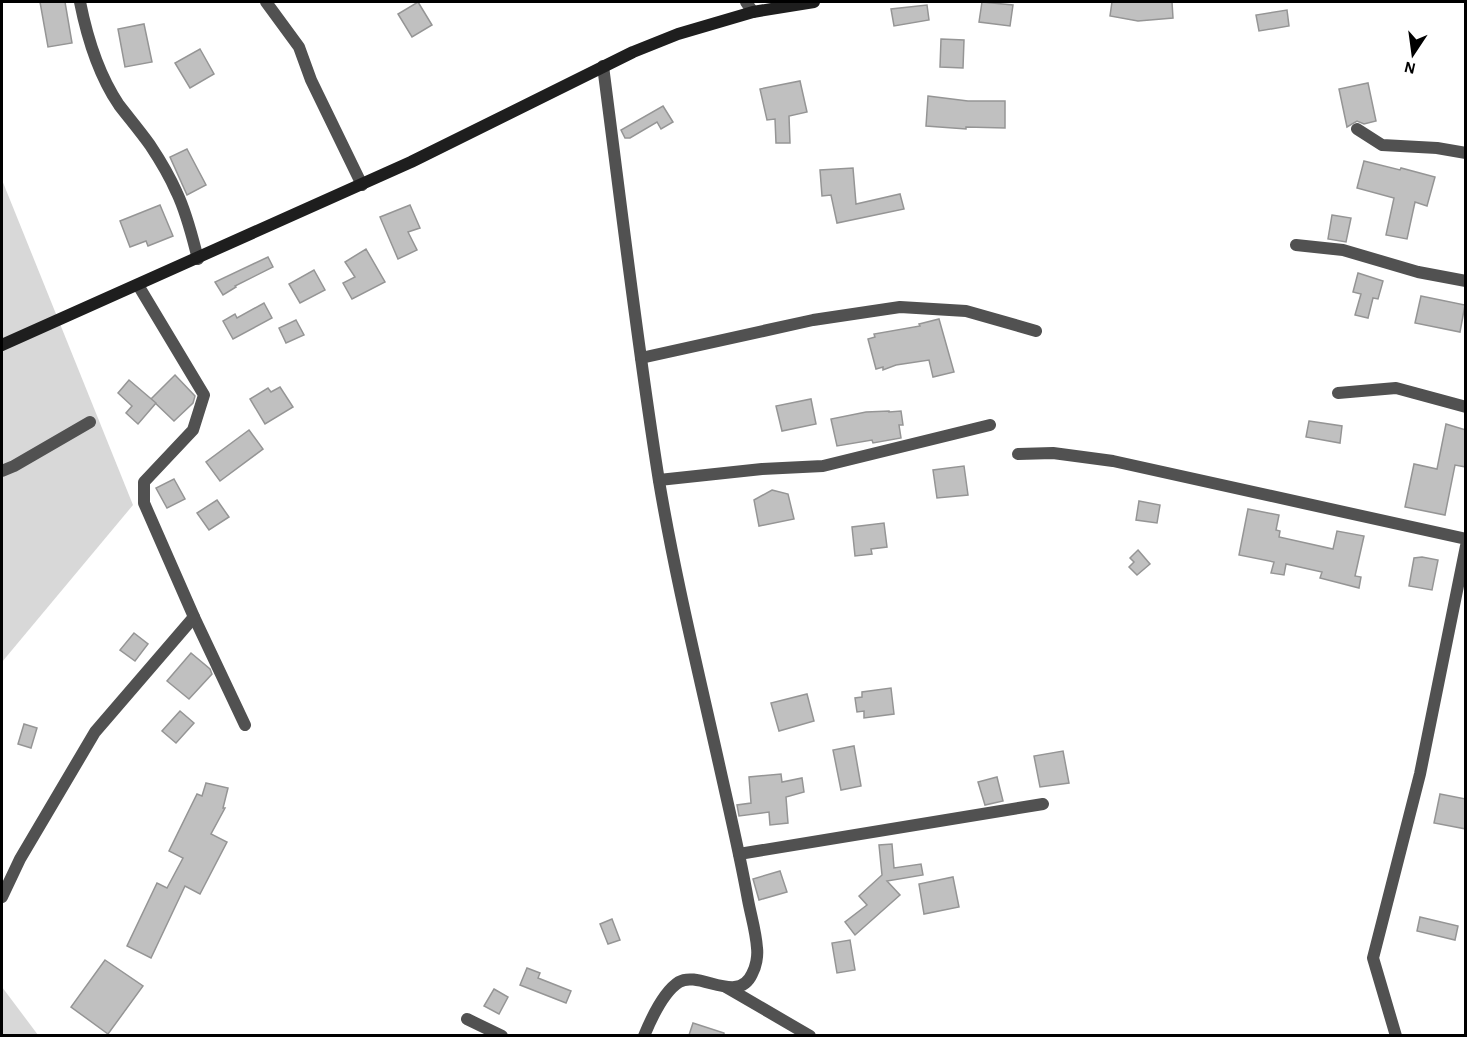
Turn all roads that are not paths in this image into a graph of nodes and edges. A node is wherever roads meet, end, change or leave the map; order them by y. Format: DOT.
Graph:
graph roads {
  1 [pos="80,2"];
  2 [pos="266,2"];
  3 [pos="814,2"];
  4 [pos="749,7"];
  5 [pos="603,66"];
  6 [pos="1357,129"];
  7 [pos="1466,153"];
  8 [pos="362,185"];
  9 [pos="1296,245"];
  10 [pos="198,259"];
  11 [pos="1466,281"];
  12 [pos="138,285"];
  13 [pos="1036,331"];
  14 [pos="2,345"];
  15 [pos="641,358"];
  16 [pos="1338,393"];
  17 [pos="1466,406"];
  18 [pos="90,422"];
  19 [pos="990,425"];
  20 [pos="1018,454"];
  21 [pos="2,471"];
  22 [pos="659,480"];
  23 [pos="1466,539"];
  24 [pos="1466,546"];
  25 [pos="194,617"];
  26 [pos="245,725"];
  27 [pos="1043,804"];
  28 [pos="739,854"];
  29 [pos="2,896"];
  30 [pos="725,987"];
  31 [pos="466,1019"];
  32 [pos="502,1035"];
  33 [pos="644,1035"];
  34 [pos="810,1035"];
  35 [pos="1396,1035"];
  1 -- 10 [label="street"];
  2 -- 8 [label="street"];
  3 -- 4 [label="street"];
  4 -- 5 [label="street"];
  5 -- 8 [label="street"];
  5 -- 15 [label="street"];
  6 -- 7 [label="street"];
  8 -- 10 [label="street"];
  9 -- 11 [label="street"];
  10 -- 12 [label="street"];
  12 -- 14 [label="street"];
  12 -- 25 [label="street"];
  13 -- 15 [label="street"];
  15 -- 22 [label="street"];
  16 -- 17 [label="street"];
  18 -- 21 [label="street"];
  19 -- 22 [label="street"];
  20 -- 23 [label="street"];
  22 -- 28 [label="street"];
  24 -- 35 [label="street"];
  25 -- 26 [label="street"];
  25 -- 29 [label="street"];
  27 -- 28 [label="street"];
  28 -- 30 [label="street"];
  30 -- 33 [label="street"];
  30 -- 34 [label="street"];
  31 -- 32 [label="street"];
}
